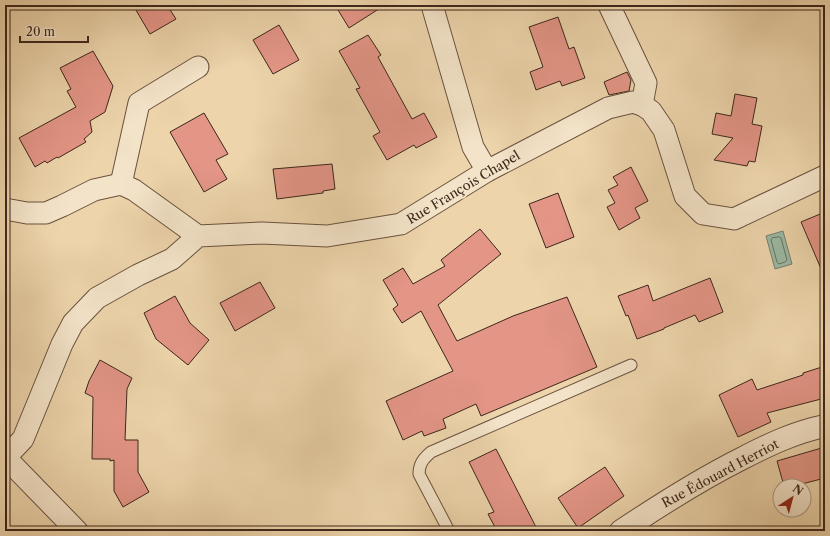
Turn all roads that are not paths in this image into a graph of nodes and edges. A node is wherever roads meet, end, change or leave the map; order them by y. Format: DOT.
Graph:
graph roads {
  1 [pos="432,5"];
  2 [pos="609,5"];
  3 [pos="198,67"];
  4 [pos="642,105"];
  5 [pos="487,171"];
  6 [pos="825,176"];
  7 [pos="121,184"];
  8 [pos="5,209"];
  9 [pos="198,236"];
  10 [pos="631,365"];
  11 [pos="825,426"];
  12 [pos="5,457"];
  13 [pos="77,531"];
  14 [pos="449,531"];
  15 [pos="621,531"];
  1 -- 5 [label="street"];
  2 -- 4 [label="street"];
  3 -- 7 [label="street"];
  4 -- 5 [label="street, Rue François Chapel"];
  4 -- 6 [label="street"];
  5 -- 9 [label="street, Rue François Chapel"];
  7 -- 8 [label="street"];
  7 -- 9 [label="street"];
  9 -- 12 [label="street"];
  10 -- 14 [label="lane"];
  11 -- 15 [label="street, Rue Édouard Herriot"];
  12 -- 13 [label="street"];
}
